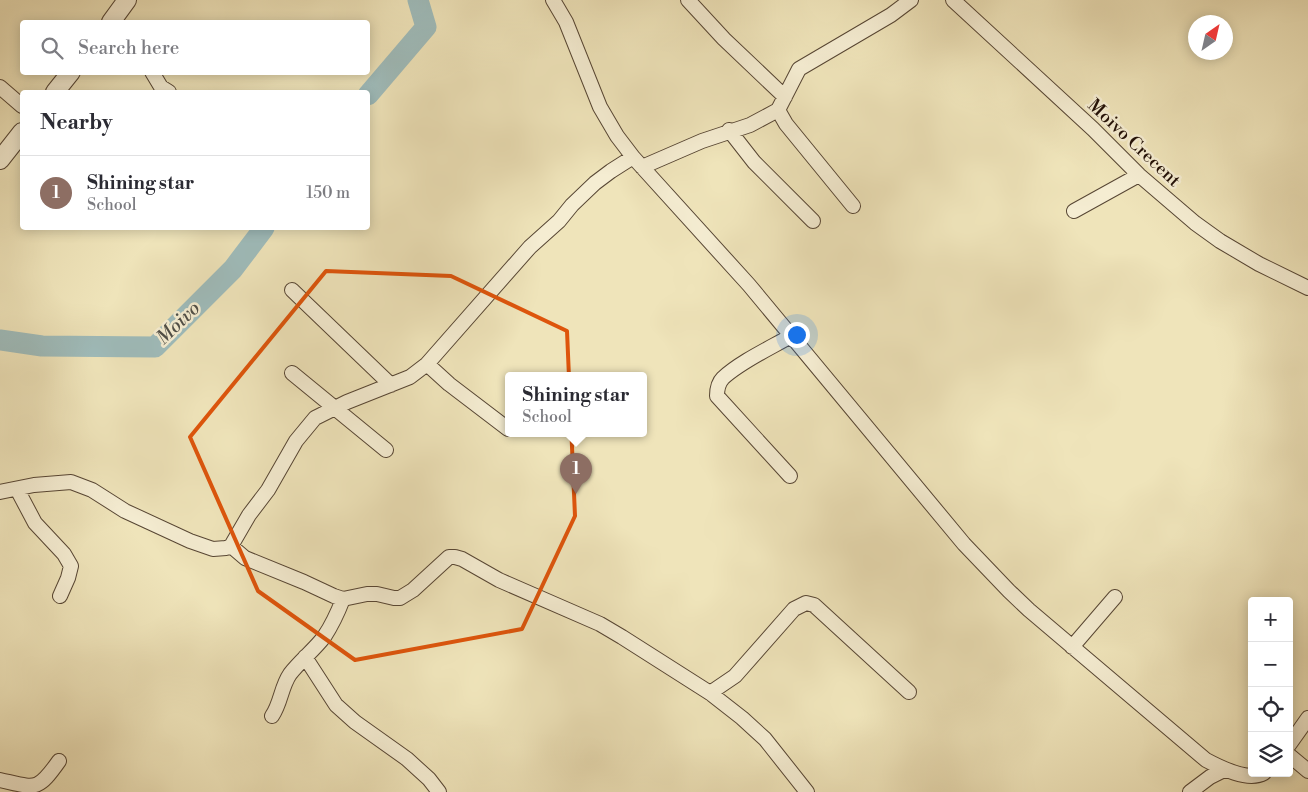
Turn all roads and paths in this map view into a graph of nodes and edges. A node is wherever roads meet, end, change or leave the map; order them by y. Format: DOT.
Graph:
graph roads {
  1 [pos="127,0"];
  2 [pos="554,0"];
  3 [pos="688,0"];
  4 [pos="911,0"];
  5 [pos="962,3"];
  6 [pos="113,20"];
  7 [pos="69,75"];
  8 [pos="154,75"];
  9 [pos="0,86"];
  10 [pos="57,90"];
  11 [pos="166,90"];
  12 [pos="785,97"];
  13 [pos="20,104"];
  14 [pos="778,110"];
  15 [pos="729,130"];
  16 [pos="20,135"];
  17 [pos="0,160"];
  18 [pos="637,162"];
  19 [pos="1139,175"];
  20 [pos="853,206"];
  21 [pos="1074,211"];
  22 [pos="813,221"];
  23 [pos="1308,288"];
  24 [pos="292,290"];
  25 [pos="790,336"];
  26 [pos="427,364"];
  27 [pos="292,373"];
  28 [pos="391,385"];
  29 [pos="335,408"];
  30 [pos="505,427"];
  31 [pos="386,450"];
  32 [pos="790,476"];
  33 [pos="17,489"];
  34 [pos="0,492"];
  35 [pos="231,546"];
  36 [pos="60,596"];
  37 [pos="1115,597"];
  38 [pos="343,599"];
  39 [pos="1072,646"];
  40 [pos="305,657"];
  41 [pos="909,692"];
  42 [pos="710,693"];
  43 [pos="272,716"];
  44 [pos="1308,718"];
  45 [pos="1293,739"];
  46 [pos="1293,758"];
  47 [pos="59,761"];
  48 [pos="1224,770"];
  49 [pos="1308,771"];
  50 [pos="1248,775"];
  51 [pos="0,780"];
  52 [pos="440,792"];
  53 [pos="807,792"];
  54 [pos="1190,792"];
  1 -- 6 [label="street"];
  2 -- 18 [label="street"];
  3 -- 12 [label="street"];
  4 -- 12 [label="street"];
  5 -- 19 [label="street, Moivo Crecent"];
  7 -- 10 [label="street"];
  8 -- 11 [label="street"];
  9 -- 13 [label="street"];
  12 -- 14 [label="street"];
  14 -- 15 [label="street"];
  14 -- 20 [label="street"];
  15 -- 18 [label="street"];
  15 -- 22 [label="street"];
  16 -- 17 [label="street"];
  18 -- 25 [label="street"];
  18 -- 26 [label="street"];
  19 -- 21 [label="street"];
  19 -- 23 [label="street, Moivo Crecent"];
  24 -- 28 [label="street"];
  25 -- 32 [label="street"];
  25 -- 39 [label="street"];
  26 -- 28 [label="street"];
  26 -- 30 [label="street"];
  27 -- 29 [label="street"];
  28 -- 29 [label="street"];
  29 -- 31 [label="street"];
  29 -- 35 [label="street"];
  33 -- 34 [label="street"];
  33 -- 35 [label="street"];
  33 -- 36 [label="street"];
  35 -- 38 [label="street"];
  37 -- 39 [label="street"];
  38 -- 40 [label="street"];
  38 -- 42 [label="street"];
  39 -- 48 [label="street"];
  40 -- 43 [label="street"];
  40 -- 52 [label="street"];
  41 -- 42 [label="street"];
  42 -- 53 [label="street"];
  44 -- 45 [label="street"];
  46 -- 49 [label="street"];
  47 -- 51 [label="street"];
  48 -- 50 [label="street"];
  48 -- 54 [label="street"];
}
